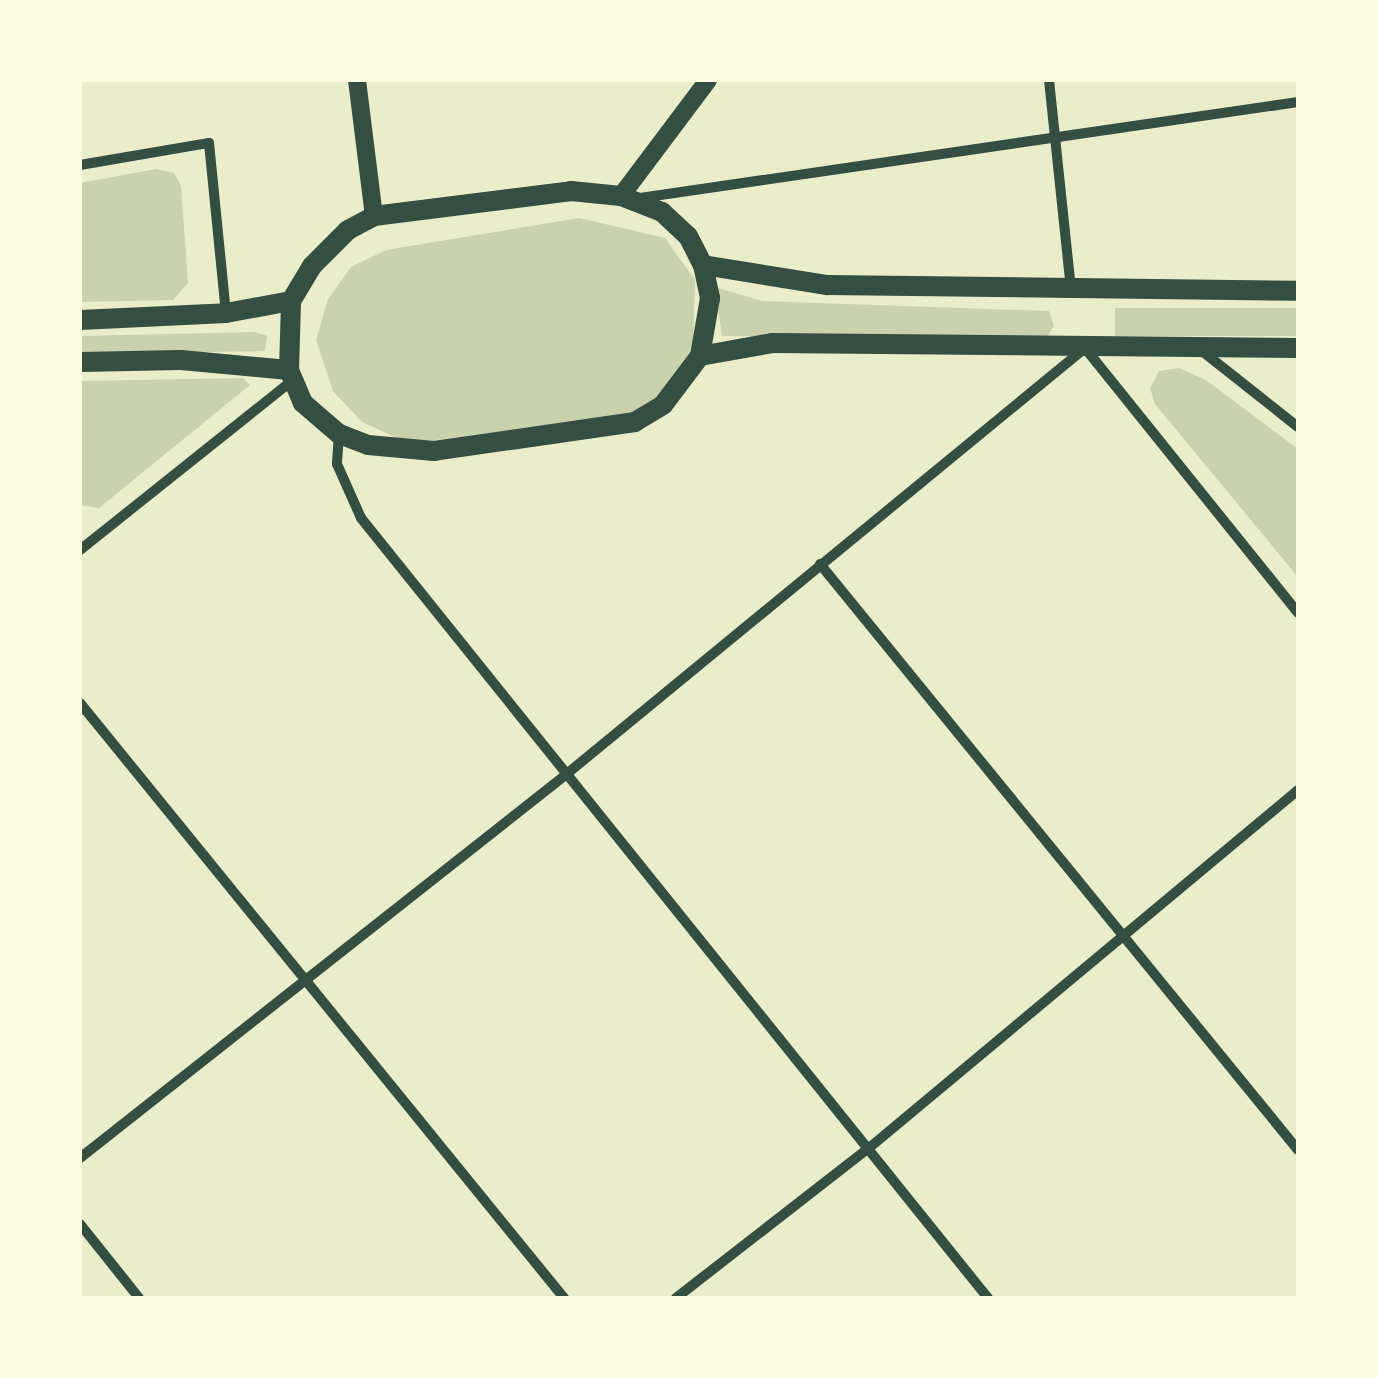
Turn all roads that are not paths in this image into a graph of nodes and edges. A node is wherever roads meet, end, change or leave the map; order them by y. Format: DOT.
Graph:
graph roads {
  1 [pos="357,80"];
  2 [pos="689,80"];
  3 [pos="708,80"];
  4 [pos="1048,80"];
  5 [pos="692,102"];
  6 [pos="1298,102"];
  7 [pos="1055,135"];
  8 [pos="80,166"];
  9 [pos="625,198"];
  10 [pos="374,216"];
  11 [pos="703,264"];
  12 [pos="1072,291"];
  13 [pos="1298,291"];
  14 [pos="292,301"];
  15 [pos="226,313"];
  16 [pos="80,320"];
  17 [pos="1085,348"];
  18 [pos="1298,348"];
  19 [pos="1202,351"];
  20 [pos="700,356"];
  21 [pos="80,362"];
  22 [pos="291,376"];
  23 [pos="1298,428"];
  24 [pos="339,434"];
  25 [pos="80,550"];
  26 [pos="820,564"];
  27 [pos="1298,614"];
  28 [pos="80,702"];
  29 [pos="564,777"];
  30 [pos="1298,790"];
  31 [pos="1122,939"];
  32 [pos="308,982"];
  33 [pos="869,1148"];
  34 [pos="1298,1150"];
  35 [pos="80,1158"];
  36 [pos="80,1224"];
  37 [pos="139,1298"];
  38 [pos="564,1298"];
  39 [pos="676,1298"];
  40 [pos="988,1298"];
  1 -- 10 [label="street"];
  2 -- 5 [label="street"];
  3 -- 5 [label="street"];
  4 -- 7 [label="street"];
  5 -- 9 [label="street"];
  6 -- 7 [label="street"];
  7 -- 9 [label="street"];
  7 -- 12 [label="street"];
  8 -- 15 [label="street"];
  9 -- 10 [label="main road"];
  9 -- 11 [label="main road"];
  10 -- 14 [label="main road"];
  11 -- 12 [label="main road"];
  11 -- 20 [label="main road"];
  12 -- 13 [label="main road"];
  14 -- 15 [label="main road"];
  14 -- 22 [label="main road"];
  15 -- 16 [label="main road"];
  17 -- 19 [label="main road"];
  17 -- 20 [label="main road"];
  17 -- 26 [label="street"];
  17 -- 27 [label="street"];
  18 -- 19 [label="main road"];
  19 -- 23 [label="street"];
  20 -- 24 [label="main road"];
  21 -- 22 [label="main road"];
  22 -- 24 [label="main road"];
  22 -- 25 [label="street"];
  24 -- 29 [label="street"];
  26 -- 29 [label="street"];
  26 -- 31 [label="street"];
  28 -- 32 [label="street"];
  29 -- 32 [label="street"];
  29 -- 33 [label="street"];
  30 -- 31 [label="street"];
  31 -- 33 [label="street"];
  31 -- 34 [label="street"];
  32 -- 35 [label="street"];
  32 -- 38 [label="street"];
  33 -- 39 [label="street"];
  33 -- 40 [label="street"];
  36 -- 37 [label="street"];
}
